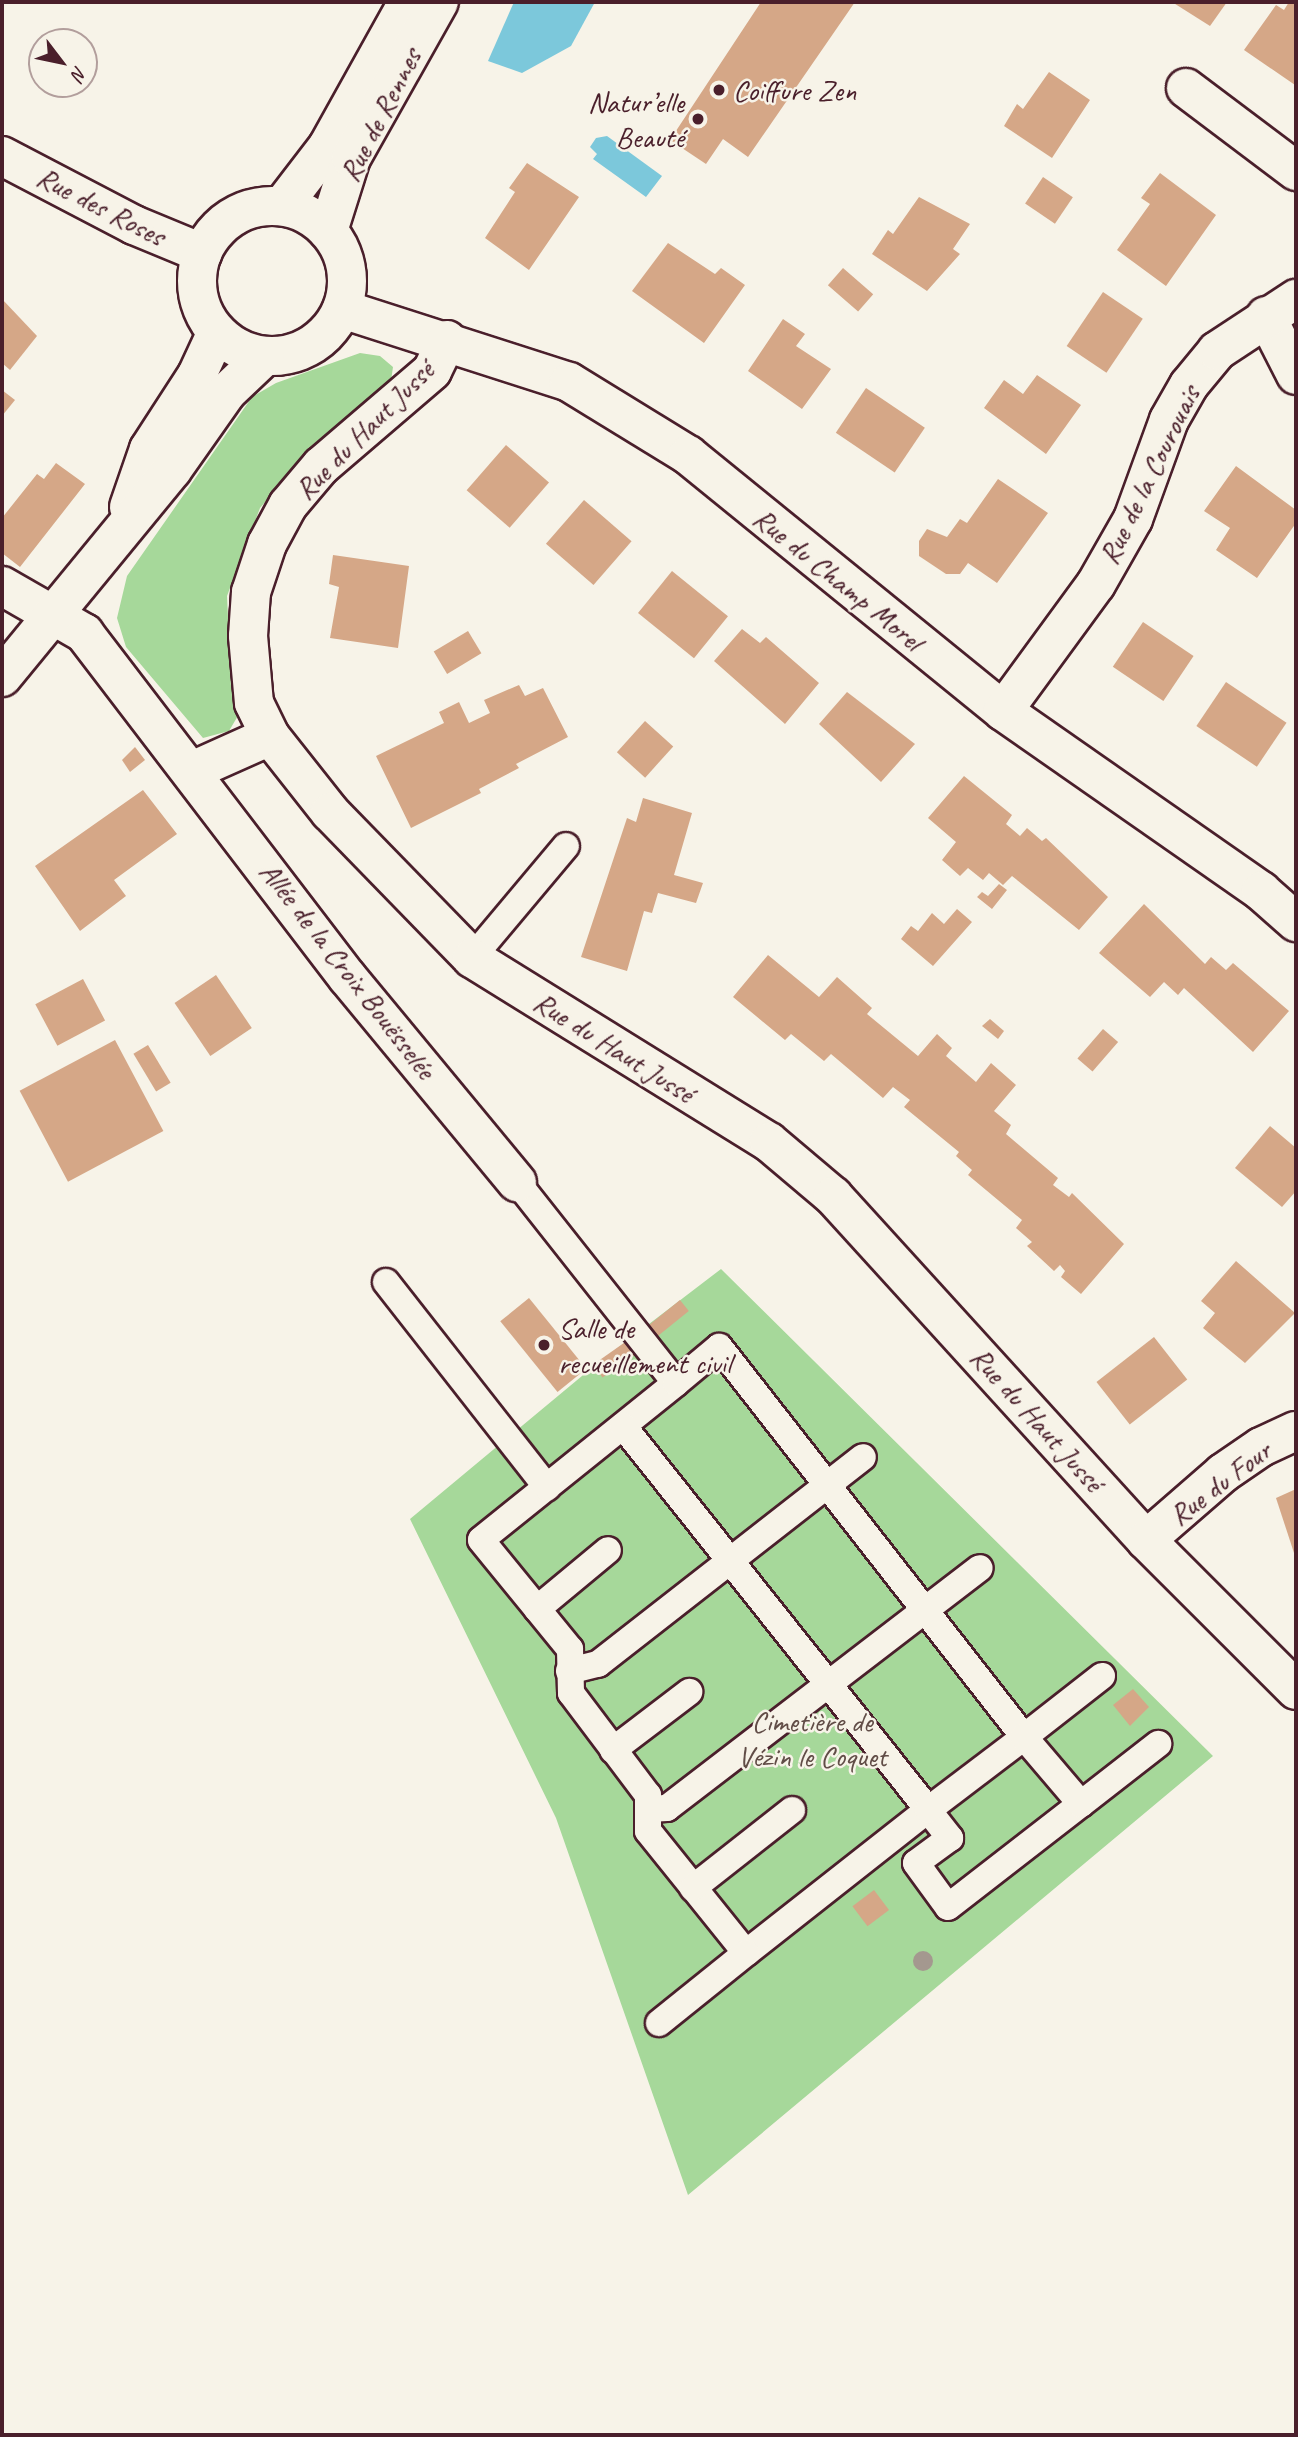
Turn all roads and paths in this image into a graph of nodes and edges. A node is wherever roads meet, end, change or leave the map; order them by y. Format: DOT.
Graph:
graph roads {
  1 [pos="408,2"];
  2 [pos="439,2"];
  3 [pos="1186,88"];
  4 [pos="2,156"];
  5 [pos="1296,171"];
  6 [pos="282,206"];
  7 [pos="328,231"];
  8 [pos="202,253"];
  9 [pos="1281,307"];
  10 [pos="342,309"];
  11 [pos="217,332"];
  12 [pos="447,341"];
  13 [pos="265,356"];
  14 [pos="1296,375"];
  15 [pos="124,523"];
  16 [pos="2,586"];
  17 [pos="52,617"];
  18 [pos="2,677"];
  19 [pos="1003,711"];
  20 [pos="270,736"];
  21 [pos="194,771"];
  22 [pos="566,846"];
  23 [pos="1296,922"];
  24 [pos="472,958"];
  25 [pos="517,1182"];
  26 [pos="386,1282"];
  27 [pos="676,1383"];
  28 [pos="622,1426"];
  29 [pos="1296,1432"];
  30 [pos="863,1457"];
  31 [pos="828,1484"];
  32 [pos="547,1487"];
  33 [pos="1146,1539"];
  34 [pos="608,1550"];
  35 [pos="728,1561"];
  36 [pos="980,1568"];
  37 [pos="537,1609"];
  38 [pos="924,1609"];
  39 [pos="569,1671"];
  40 [pos="1102,1676"];
  41 [pos="828,1684"];
  42 [pos="1296,1690"];
  43 [pos="689,1692"];
  44 [pos="1024,1737"];
  45 [pos="1158,1744"];
  46 [pos="613,1749"];
  47 [pos="1081,1804"];
  48 [pos="648,1809"];
  49 [pos="792,1810"];
  50 [pos="928,1810"];
  51 [pos="693,1888"];
  52 [pos="746,1953"];
  53 [pos="659,2023"];
  1 -- 6 [label="street, Rue de Rennes"];
  2 -- 7 [label="street, Rue de Rennes"];
  3 -- 5 [label="street"];
  4 -- 8 [label="street, Rue des Roses"];
  6 -- 7 [label="street"];
  6 -- 8 [label="street"];
  7 -- 10 [label="street"];
  8 -- 11 [label="street"];
  9 -- 14 [label="street"];
  9 -- 19 [label="street, Rue de la Courouais"];
  10 -- 12 [label="street, Rue du Champ Morel"];
  10 -- 13 [label="street"];
  11 -- 13 [label="street"];
  11 -- 15 [label="street"];
  12 -- 19 [label="street, Rue du Champ Morel"];
  12 -- 20 [label="street, Rue du Haut Jussé"];
  13 -- 15 [label="street"];
  15 -- 17 [label="street"];
  16 -- 17 [label="street, Allée de la Croix Bouësselée"];
  17 -- 18 [label="street"];
  17 -- 21 [label="street, Allée de la Croix Bouësselée"];
  19 -- 23 [label="street, Rue du Champ Morel"];
  20 -- 21 [label="street"];
  20 -- 24 [label="street, Rue du Haut Jussé"];
  21 -- 25 [label="street, Allée de la Croix Bouësselée"];
  22 -- 24 [label="lane"];
  24 -- 33 [label="street, Rue du Haut Jussé"];
  25 -- 27 [label="lane, Allée de la Croix Bouësselée"];
  26 -- 32 [label="lane"];
  27 -- 28 [label="lane"];
  27 -- 31 [label="lane"];
  28 -- 32 [label="lane"];
  28 -- 35 [label="lane"];
  29 -- 33 [label="street, Rue du Four"];
  30 -- 31 [label="lane"];
  31 -- 35 [label="lane"];
  31 -- 38 [label="lane"];
  32 -- 37 [label="lane"];
  33 -- 42 [label="street, Rue du Haut Jussé"];
  34 -- 37 [label="lane"];
  35 -- 39 [label="lane"];
  35 -- 41 [label="lane"];
  36 -- 38 [label="lane"];
  37 -- 39 [label="lane"];
  38 -- 41 [label="lane"];
  38 -- 44 [label="lane"];
  39 -- 46 [label="lane"];
  40 -- 44 [label="lane"];
  41 -- 48 [label="lane"];
  41 -- 50 [label="lane"];
  43 -- 46 [label="lane"];
  44 -- 47 [label="lane"];
  44 -- 50 [label="lane"];
  45 -- 47 [label="lane"];
  46 -- 48 [label="lane"];
  47 -- 50 [label="lane"];
  48 -- 51 [label="lane"];
  49 -- 51 [label="lane"];
  50 -- 52 [label="lane"];
  51 -- 52 [label="lane"];
  52 -- 53 [label="lane"];
}
